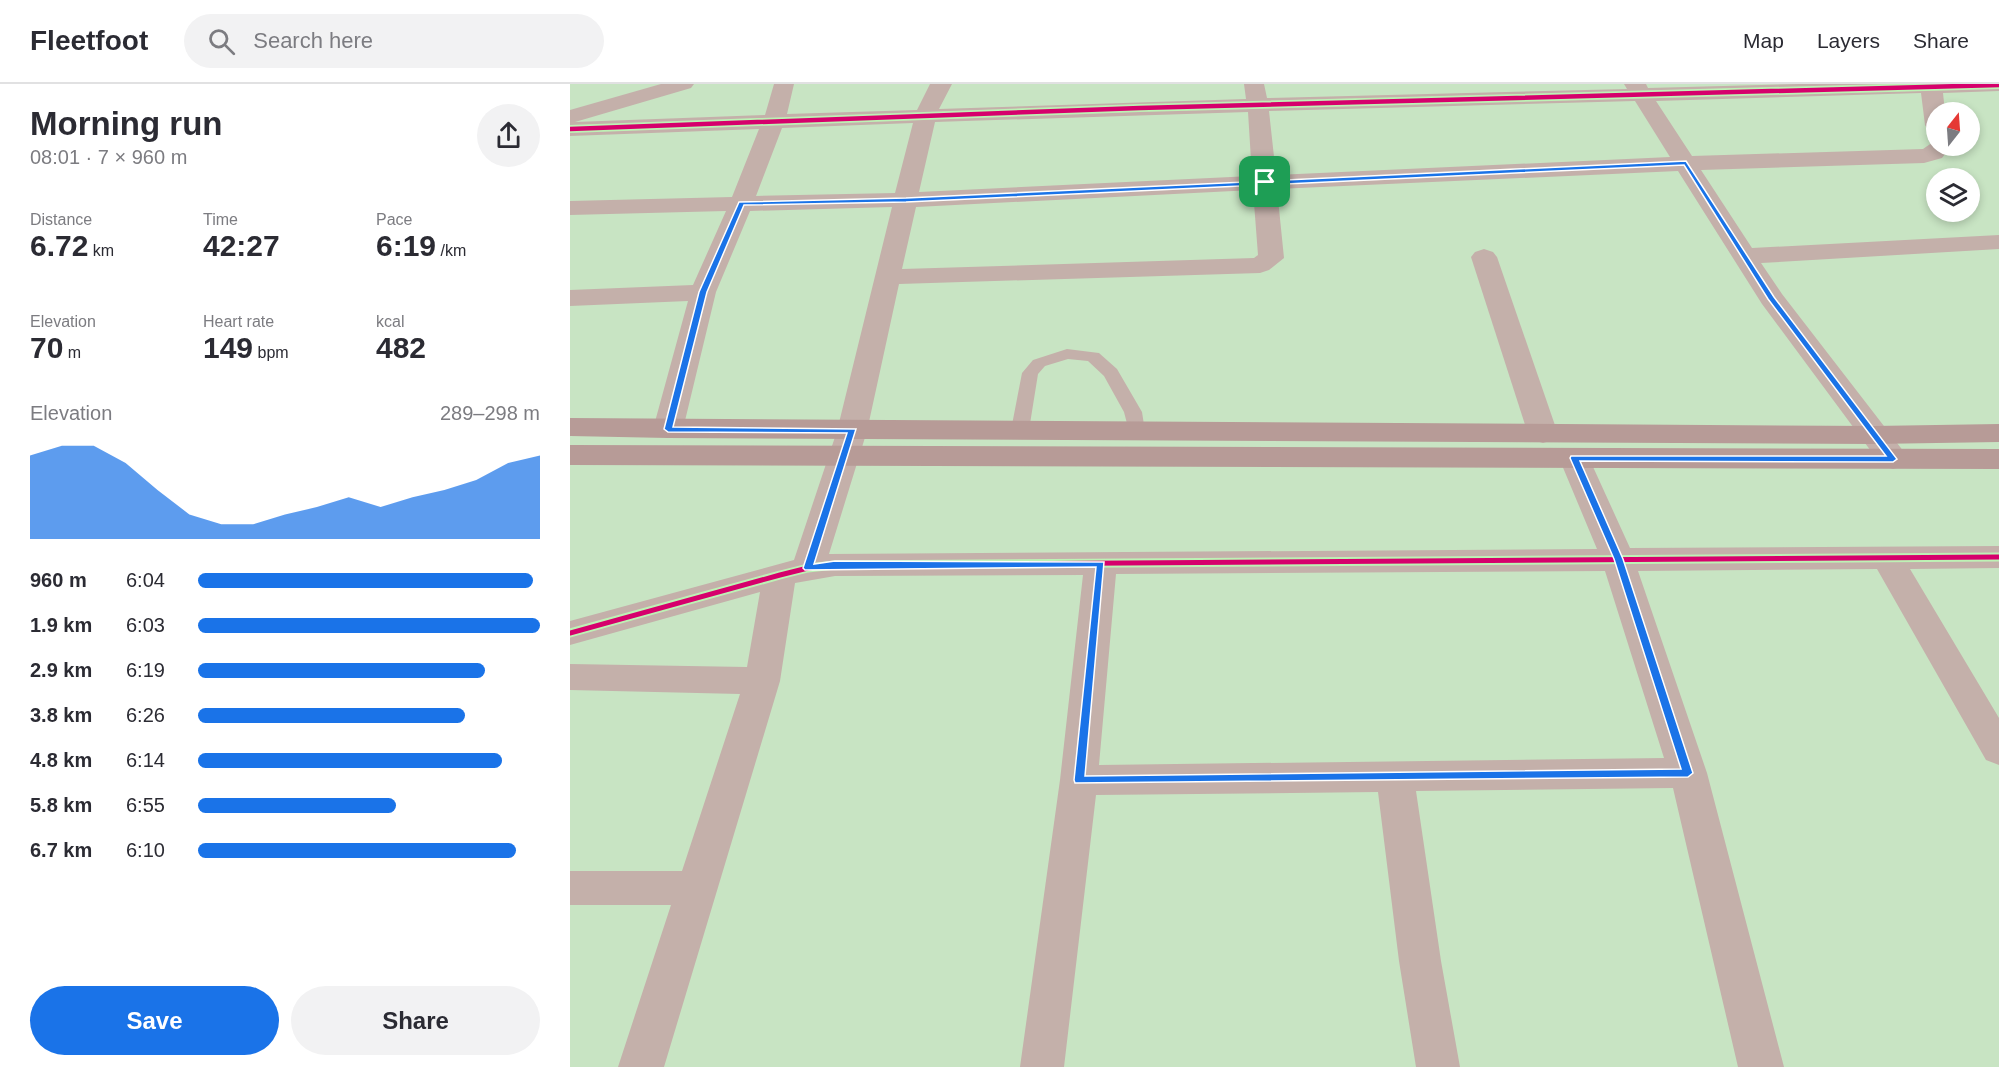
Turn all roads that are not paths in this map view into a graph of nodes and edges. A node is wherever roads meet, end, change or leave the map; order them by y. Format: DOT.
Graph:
graph roads {
  1 [pos="784,84"];
  2 [pos="941,84"];
  3 [pos="1139,84"];
  4 [pos="675,85"];
  5 [pos="1931,85"];
  6 [pos="1999,85"];
  7 [pos="1638,89"];
  8 [pos="1256,94"];
  9 [pos="1933,102"];
  10 [pos="1140,108"];
  11 [pos="926,114"];
  12 [pos="570,117"];
  13 [pos="772,122"];
  14 [pos="656,125"];
  15 [pos="570,129"];
  16 [pos="1926,155"];
  17 [pos="1686,163"];
  18 [pos="1265,182"];
  19 [pos="906,200"];
  20 [pos="742,203"];
  21 [pos="570,207"];
  22 [pos="1999,242"];
  23 [pos="1744,256"];
  24 [pos="1484,257"];
  25 [pos="889,277"];
  26 [pos="703,292"];
  27 [pos="570,298"];
  28 [pos="570,427"];
  29 [pos="668,429"];
  30 [pos="1020,430"];
  31 [pos="1136,431"];
  32 [pos="1999,433"];
  33 [pos="1543,434"];
  34 [pos="1874,435"];
  35 [pos="849,443"];
  36 [pos="570,455"];
  37 [pos="1574,458"];
  38 [pos="1893,459"];
  39 [pos="1999,459"];
  40 [pos="1999,557"];
  41 [pos="1887,558"];
  42 [pos="1618,559"];
  43 [pos="1101,564"];
  44 [pos="794,571"];
  45 [pos="570,633"];
  46 [pos="570,677"];
  47 [pos="762,681"];
  48 [pos="1999,750"];
  49 [pos="1688,773"];
  50 [pos="1395,776"];
  51 [pos="1079,780"];
  52 [pos="570,888"];
  53 [pos="697,888"];
  54 [pos="641,1067"];
  55 [pos="1042,1067"];
  56 [pos="1438,1067"];
  57 [pos="1761,1067"];
  1 -- 13 [label="street"];
  2 -- 11 [label="street"];
  3 -- 10 [label="street"];
  4 -- 12 [label="street"];
  4 -- 14 [label="street"];
  5 -- 6 [label="street"];
  5 -- 7 [label="street"];
  5 -- 9 [label="street"];
  7 -- 8 [label="street"];
  7 -- 17 [label="street"];
  8 -- 10 [label="street"];
  8 -- 18 [label="street"];
  10 -- 11 [label="street"];
  11 -- 13 [label="street"];
  11 -- 19 [label="street"];
  13 -- 14 [label="street"];
  13 -- 20 [label="street"];
  14 -- 15 [label="street"];
  16 -- 17 [label="street"];
  17 -- 18 [label="street"];
  17 -- 23 [label="street"];
  18 -- 19 [label="street"];
  18 -- 25 [label="street"];
  19 -- 20 [label="street"];
  19 -- 25 [label="street"];
  20 -- 21 [label="street"];
  20 -- 26 [label="street"];
  22 -- 23 [label="street"];
  23 -- 34 [label="street"];
  24 -- 33 [label="street"];
  25 -- 35 [label="street"];
  26 -- 27 [label="street"];
  26 -- 29 [label="street"];
  28 -- 29 [label="main road"];
  29 -- 35 [label="main road"];
  30 -- 31 [label="main road"];
  30 -- 31 [label="lane"];
  30 -- 35 [label="main road"];
  31 -- 33 [label="main road"];
  32 -- 34 [label="main road"];
  33 -- 34 [label="main road"];
  34 -- 38 [label="street"];
  35 -- 36 [label="main road"];
  35 -- 37 [label="main road"];
  35 -- 44 [label="street"];
  37 -- 38 [label="main road"];
  37 -- 42 [label="street"];
  38 -- 39 [label="main road"];
  40 -- 41 [label="street"];
  41 -- 42 [label="street"];
  41 -- 48 [label="street"];
  42 -- 43 [label="street"];
  42 -- 49 [label="street"];
  43 -- 44 [label="street"];
  43 -- 51 [label="street"];
  44 -- 45 [label="street"];
  44 -- 47 [label="street"];
  46 -- 47 [label="street"];
  47 -- 53 [label="street"];
  49 -- 50 [label="street"];
  49 -- 57 [label="street"];
  50 -- 51 [label="street"];
  50 -- 56 [label="street"];
  51 -- 55 [label="street"];
  52 -- 53 [label="street"];
  53 -- 54 [label="street"];
}
